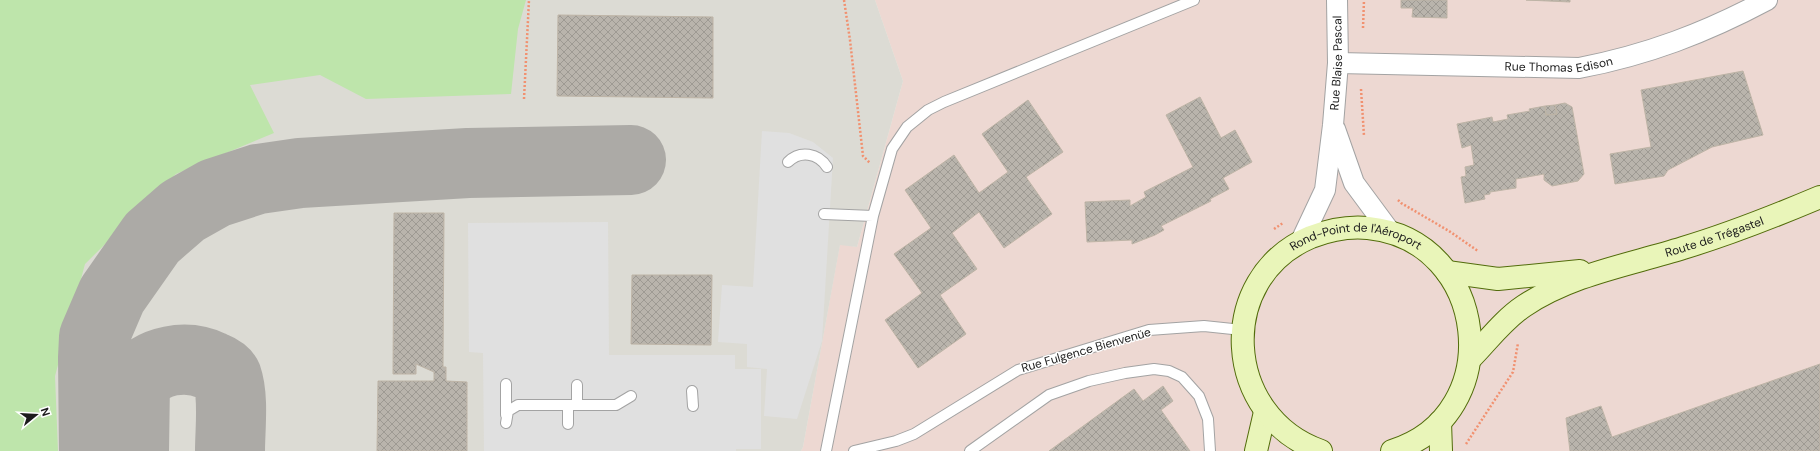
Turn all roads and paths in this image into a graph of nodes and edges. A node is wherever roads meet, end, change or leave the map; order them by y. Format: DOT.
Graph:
graph roads {
  1 [pos="529,0"];
  2 [pos="844,0"];
  3 [pos="1194,0"];
  4 [pos="1338,0"];
  5 [pos="1364,0"];
  6 [pos="1767,0"];
  7 [pos="1338,63"];
  8 [pos="1362,64"];
  9 [pos="524,99"];
  10 [pos="1333,125"];
  11 [pos="1365,143"];
  12 [pos="788,162"];
  13 [pos="827,167"];
  14 [pos="883,178"];
  15 [pos="1820,197"];
  16 [pos="1396,198"];
  17 [pos="824,214"];
  18 [pos="873,216"];
  19 [pos="1391,233"];
  20 [pos="1301,241"];
  21 [pos="1481,253"];
  22 [pos="1605,269"];
  23 [pos="1447,272"];
  24 [pos="1242,330"];
  25 [pos="1470,359"];
  26 [pos="506,384"];
  27 [pos="577,384"];
  28 [pos="692,391"];
  29 [pos="572,405"];
  30 [pos="693,406"];
  31 [pos="631,408"];
  32 [pos="1265,412"];
  33 [pos="1440,422"];
  34 [pos="568,424"];
  35 [pos="826,451"];
  36 [pos="854,451"];
  37 [pos="970,451"];
  38 [pos="1210,451"];
  39 [pos="1256,451"];
  40 [pos="1321,451"];
  41 [pos="1392,451"];
  42 [pos="1441,451"];
  1 -- 9 [label="path"];
  2 -- 14 [label="path"];
  3 -- 14 [label="lane"];
  4 -- 7 [label="street, Rue Blaise Pascal"];
  5 -- 8 [label="path"];
  6 -- 8 [label="street, Rue Thomas Edison"];
  7 -- 8 [label="street, Rue Thomas Edison"];
  7 -- 10 [label="street, Rue Blaise Pascal"];
  8 -- 11 [label="path"];
  10 -- 19 [label="street, Rue Blaise Pascal"];
  10 -- 20 [label="street, Rue Blaise Pascal"];
  12 -- 13 [label="lane"];
  14 -- 18 [label="lane"];
  15 -- 22 [label="main road, Route de Trégastel"];
  16 -- 21 [label="path"];
  17 -- 18 [label="lane"];
  18 -- 35 [label="lane"];
  19 -- 20 [label="main road, Rond-Point de l'Aéroport"];
  19 -- 23 [label="main road, Rond-Point de l'Aéroport"];
  20 -- 24 [label="main road, Rond-Point de l'Aéroport"];
  22 -- 23 [label="main road"];
  22 -- 25 [label="main road"];
  23 -- 25 [label="main road, Rond-Point de l'Aéroport"];
  24 -- 32 [label="main road, Rond-Point de l'Aéroport"];
  24 -- 36 [label="lane, Rue Fulgence Bienvenüe"];
  25 -- 33 [label="main road, Rond-Point de l'Aéroport"];
  26 -- 29 [label="lane"];
  27 -- 29 [label="lane"];
  28 -- 30 [label="lane"];
  29 -- 31 [label="lane"];
  29 -- 34 [label="lane"];
  32 -- 39 [label="main road"];
  32 -- 40 [label="main road, Rond-Point de l'Aéroport"];
  33 -- 41 [label="main road, Rond-Point de l'Aéroport"];
  33 -- 42 [label="main road"];
  37 -- 38 [label="lane"];
}
